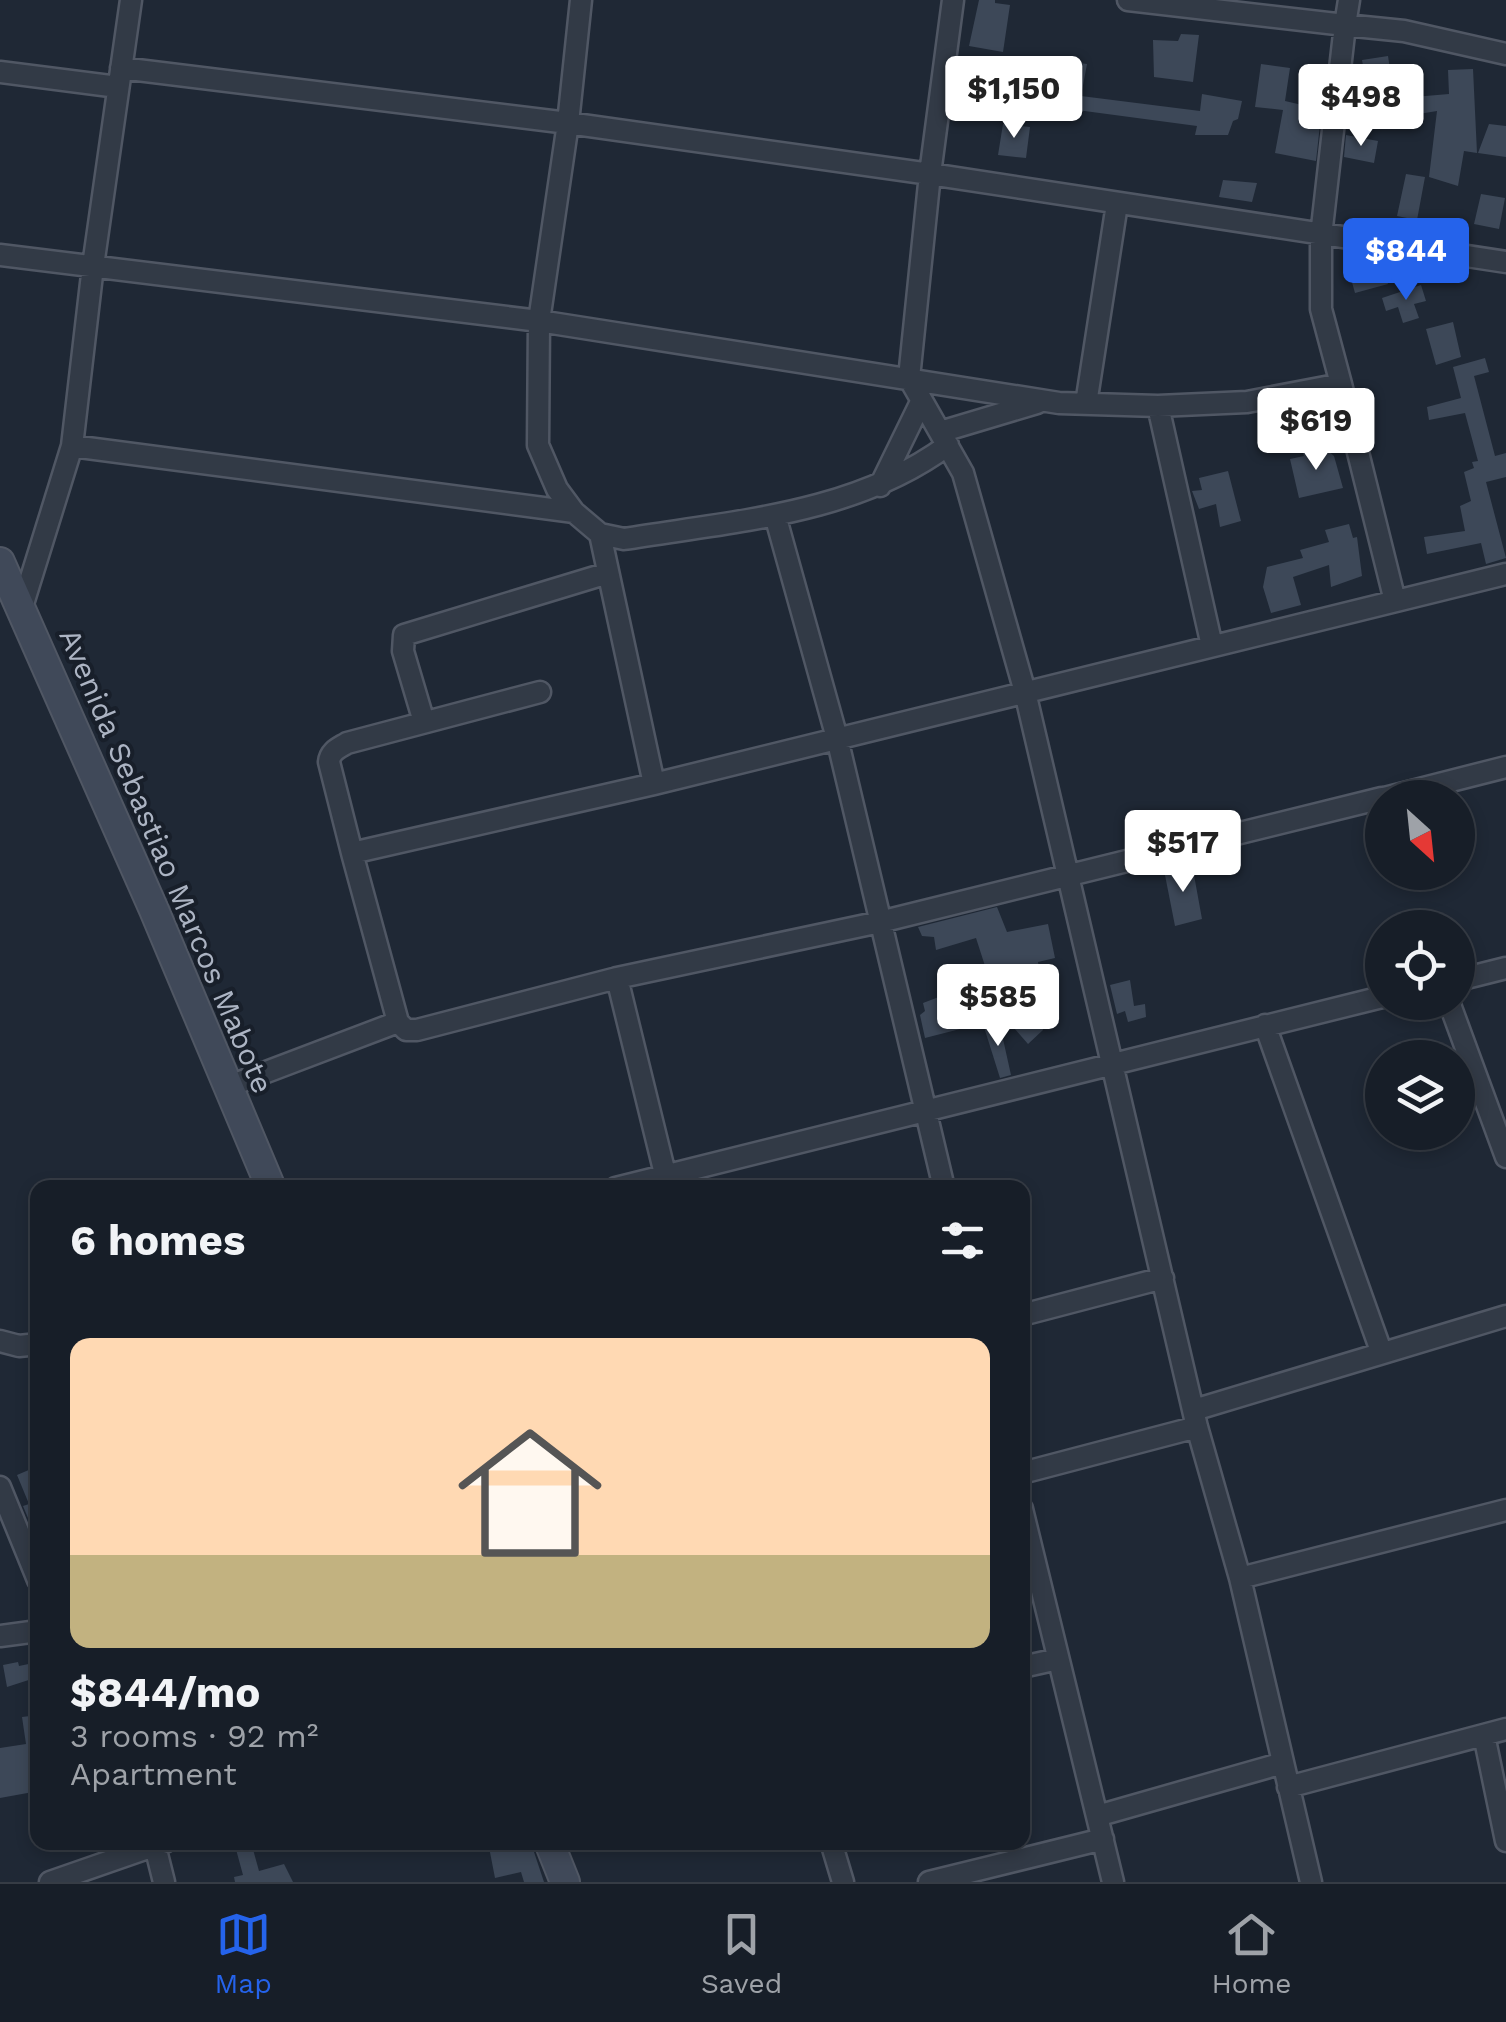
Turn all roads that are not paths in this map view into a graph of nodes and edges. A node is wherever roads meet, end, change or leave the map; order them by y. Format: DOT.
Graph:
graph roads {
  1 [pos="131,0"];
  2 [pos="581,0"];
  3 [pos="953,0"];
  4 [pos="1128,0"];
  5 [pos="1349,0"];
  6 [pos="1345,26"];
  7 [pos="1506,54"];
  8 [pos="0,72"];
  9 [pos="119,78"];
  10 [pos="568,123"];
  11 [pos="930,174"];
  12 [pos="1116,204"];
  13 [pos="1320,236"];
  14 [pos="0,255"];
  15 [pos="1506,262"];
  16 [pos="93,266"];
  17 [pos="539,320"];
  18 [pos="909,378"];
  19 [pos="1341,384"];
  20 [pos="1044,401"];
  21 [pos="920,402"];
  22 [pos="1086,404"];
  23 [pos="1158,406"];
  24 [pos="944,438"];
  25 [pos="72,446"];
  26 [pos="880,486"];
  27 [pos="574,512"];
  28 [pos="775,515"];
  29 [pos="600,534"];
  30 [pos="0,562"];
  31 [pos="608,573"];
  32 [pos="1506,574"];
  33 [pos="1396,601"];
  34 [pos="22,607"];
  35 [pos="1212,646"];
  36 [pos="540,692"];
  37 [pos="1025,692"];
  38 [pos="424,722"];
  39 [pos="837,738"];
  40 [pos="1506,767"];
  41 [pos="1454,780"];
  42 [pos="654,784"];
  43 [pos="1365,802"];
  44 [pos="352,853"];
  45 [pos="1070,876"];
  46 [pos="880,922"];
  47 [pos="1506,968"];
  48 [pos="1475,976"];
  49 [pos="617,978"];
  50 [pos="1365,1002"];
  51 [pos="1455,1020"];
  52 [pos="398,1022"];
  53 [pos="1264,1025"];
  54 [pos="1114,1064"];
  55 [pos="228,1087"];
  56 [pos="926,1111"];
  57 [pos="1506,1158"];
  58 [pos="267,1180"];
  59 [pos="666,1180"];
  60 [pos="670,1180"];
  61 [pos="942,1180"];
  62 [pos="1163,1278"];
  63 [pos="1030,1313"];
  64 [pos="1506,1316"];
  65 [pos="0,1341"];
  66 [pos="30,1345"];
  67 [pos="1381,1351"];
  68 [pos="1195,1419"];
  69 [pos="1030,1471"];
  70 [pos="0,1487"];
  71 [pos="1506,1510"];
  72 [pos="1030,1542"];
  73 [pos="30,1560"];
  74 [pos="1240,1578"];
  75 [pos="30,1632"];
  76 [pos="0,1636"];
  77 [pos="1058,1658"];
  78 [pos="1030,1665"];
  79 [pos="1506,1729"];
  80 [pos="1484,1736"];
  81 [pos="1283,1763"];
  82 [pos="1288,1787"];
  83 [pos="1097,1816"];
  84 [pos="1103,1839"];
  85 [pos="1506,1841"];
  86 [pos="143,1850"];
  87 [pos="161,1850"];
  88 [pos="553,1850"];
  89 [pos="833,1850"];
  90 [pos="50,1882"];
  91 [pos="164,1882"];
  92 [pos="565,1882"];
  93 [pos="843,1882"];
  94 [pos="930,1882"];
  95 [pos="1113,1882"];
  96 [pos="1312,1882"];
  1 -- 9 [label="street"];
  2 -- 10 [label="street"];
  3 -- 11 [label="street"];
  4 -- 6 [label="street"];
  5 -- 6 [label="street"];
  6 -- 7 [label="street"];
  6 -- 13 [label="street"];
  8 -- 9 [label="street"];
  9 -- 10 [label="street"];
  9 -- 16 [label="street"];
  10 -- 11 [label="street"];
  10 -- 17 [label="street"];
  11 -- 12 [label="street"];
  11 -- 18 [label="street"];
  12 -- 13 [label="street"];
  12 -- 22 [label="street"];
  13 -- 15 [label="street"];
  13 -- 19 [label="street"];
  14 -- 16 [label="street"];
  16 -- 17 [label="street"];
  16 -- 25 [label="street"];
  17 -- 18 [label="street"];
  17 -- 27 [label="street"];
  18 -- 20 [label="street"];
  18 -- 21 [label="street"];
  19 -- 23 [label="street"];
  19 -- 33 [label="street"];
  20 -- 22 [label="street"];
  20 -- 24 [label="street"];
  21 -- 24 [label="street"];
  21 -- 26 [label="street"];
  22 -- 23 [label="street"];
  23 -- 35 [label="street"];
  24 -- 26 [label="street"];
  24 -- 37 [label="street"];
  25 -- 27 [label="street"];
  25 -- 34 [label="street"];
  26 -- 28 [label="street"];
  27 -- 29 [label="street"];
  28 -- 29 [label="street"];
  28 -- 39 [label="street"];
  29 -- 31 [label="street"];
  30 -- 34 [label="main road, Avenida Sebastiao Marcos Mabote"];
  31 -- 38 [label="street"];
  31 -- 42 [label="street"];
  32 -- 33 [label="street"];
  33 -- 35 [label="street"];
  34 -- 55 [label="main road, Avenida Sebastiao Marcos Mabote"];
  35 -- 37 [label="street"];
  36 -- 38 [label="street"];
  37 -- 39 [label="street"];
  37 -- 45 [label="street"];
  38 -- 44 [label="street"];
  39 -- 42 [label="street"];
  39 -- 46 [label="street"];
  40 -- 41 [label="street"];
  42 -- 44 [label="street"];
  43 -- 45 [label="street"];
  44 -- 52 [label="street"];
  45 -- 46 [label="street"];
  45 -- 54 [label="street"];
  46 -- 49 [label="street"];
  46 -- 56 [label="street"];
  47 -- 48 [label="street"];
  49 -- 52 [label="street"];
  49 -- 59 [label="street"];
  50 -- 53 [label="street"];
  51 -- 57 [label="street"];
  52 -- 55 [label="street"];
  53 -- 54 [label="street"];
  53 -- 67 [label="street"];
  54 -- 56 [label="street"];
  54 -- 62 [label="street"];
  55 -- 58 [label="main road, Avenida Sebastiao Marcos Mabote"];
  56 -- 60 [label="street"];
  56 -- 61 [label="street"];
  62 -- 63 [label="street"];
  62 -- 68 [label="street"];
  64 -- 67 [label="street"];
  65 -- 66 [label="street"];
  67 -- 68 [label="street"];
  68 -- 69 [label="street"];
  68 -- 74 [label="street"];
  70 -- 73 [label="street"];
  71 -- 74 [label="street"];
  72 -- 77 [label="street"];
  74 -- 81 [label="street"];
  75 -- 76 [label="street"];
  77 -- 78 [label="street"];
  77 -- 83 [label="street"];
  79 -- 80 [label="street"];
  80 -- 82 [label="street"];
  80 -- 85 [label="street"];
  81 -- 82 [label="street"];
  81 -- 83 [label="street"];
  82 -- 96 [label="street"];
  83 -- 84 [label="street"];
  84 -- 94 [label="street"];
  84 -- 95 [label="street"];
  86 -- 90 [label="street"];
  87 -- 91 [label="street"];
  88 -- 92 [label="main road"];
  89 -- 93 [label="street"];
}
